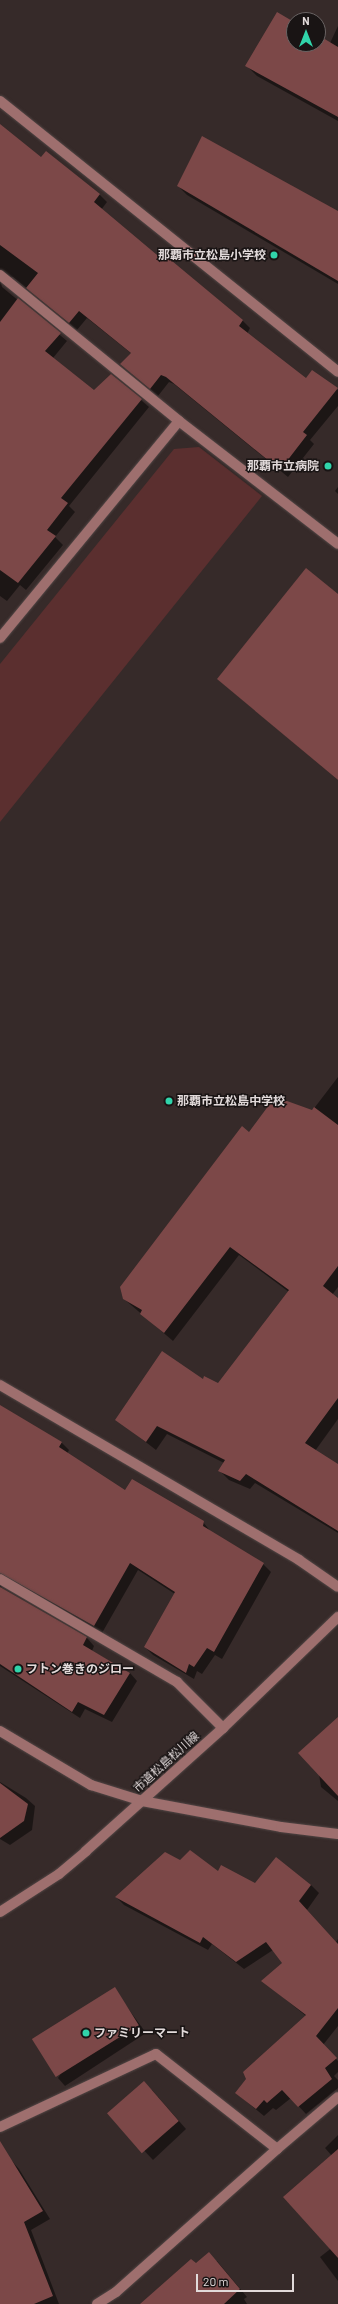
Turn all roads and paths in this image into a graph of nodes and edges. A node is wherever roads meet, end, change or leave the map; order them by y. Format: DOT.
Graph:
graph roads {
  1 [pos="0,101"];
  2 [pos="0,275"];
  3 [pos="338,372"];
  4 [pos="178,421"];
  5 [pos="338,544"];
  6 [pos="2,633"];
  7 [pos="0,1385"];
  8 [pos="0,1579"];
  9 [pos="338,1587"];
  10 [pos="338,1617"];
  11 [pos="223,1728"];
  12 [pos="0,1731"];
  13 [pos="142,1801"];
  14 [pos="338,1834"];
  15 [pos="0,1912"];
  16 [pos="338,2097"];
  17 [pos="0,2126"];
  18 [pos="276,2148"];
  19 [pos="97,2304"];
  1 -- 3 [label="street"];
  2 -- 4 [label="street"];
  4 -- 5 [label="street"];
  4 -- 6 [label="street"];
  7 -- 9 [label="street"];
  8 -- 11 [label="street"];
  10 -- 11 [label="street, 市道松島松川線"];
  11 -- 13 [label="street, 市道松島松川線"];
  12 -- 13 [label="street"];
  13 -- 14 [label="street"];
  13 -- 15 [label="street, 市道松島松川線"];
  16 -- 18 [label="street"];
  17 -- 18 [label="street"];
  18 -- 19 [label="street"];
}
